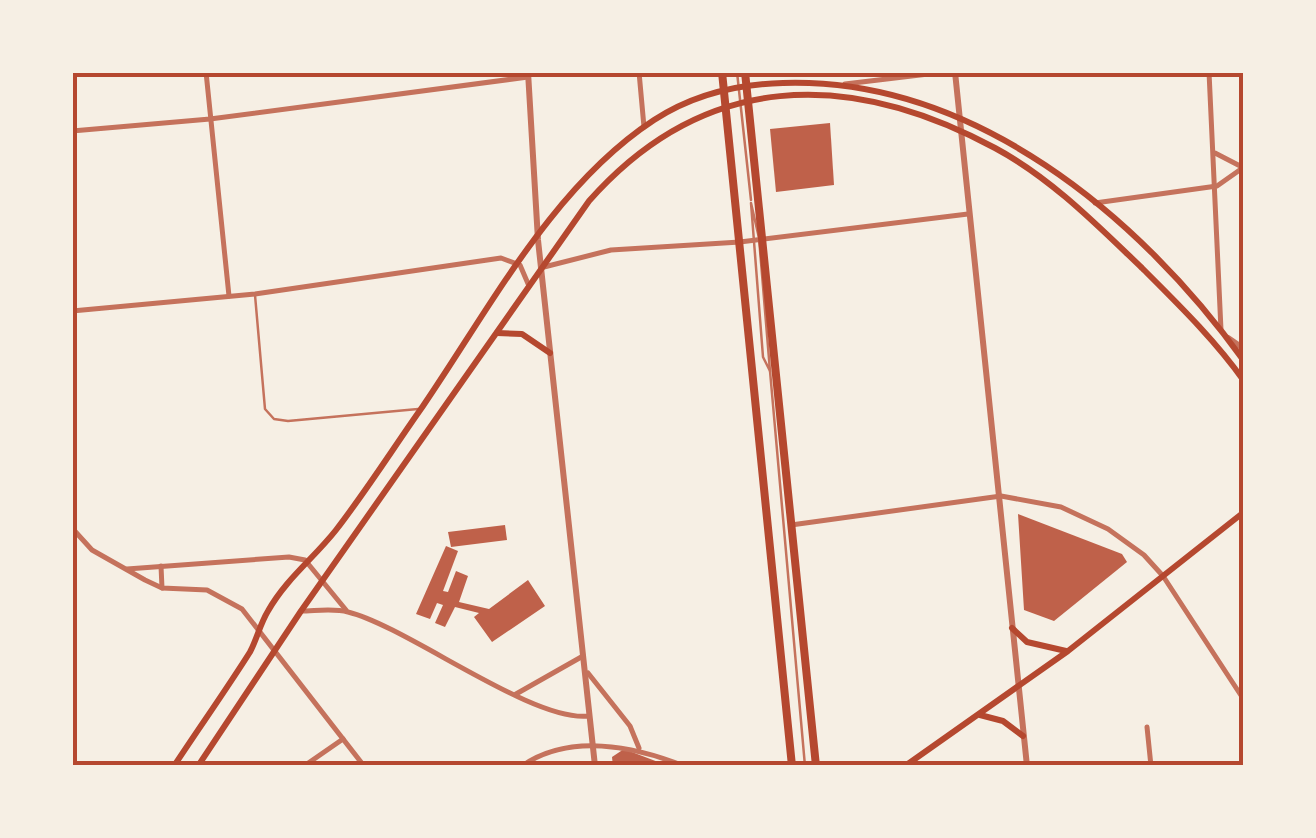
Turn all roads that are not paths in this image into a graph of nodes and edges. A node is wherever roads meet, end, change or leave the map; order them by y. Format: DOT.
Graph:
graph roads {
  1 [pos="206,72"];
  2 [pos="639,72"];
  3 [pos="722,72"];
  4 [pos="737,72"];
  5 [pos="745,72"];
  6 [pos="946,72"];
  7 [pos="955,72"];
  8 [pos="1209,72"];
  9 [pos="528,75"];
  10 [pos="845,84"];
  11 [pos="742,85"];
  12 [pos="724,88"];
  13 [pos="744,100"];
  14 [pos="726,105"];
  15 [pos="960,116"];
  16 [pos="210,118"];
  17 [pos="644,127"];
  18 [pos="72,130"];
  19 [pos="963,134"];
  20 [pos="1215,153"];
  21 [pos="1243,167"];
  22 [pos="1217,186"];
  23 [pos="752,203"];
  24 [pos="1096,203"];
  25 [pos="968,214"];
  26 [pos="761,238"];
  27 [pos="538,240"];
  28 [pos="751,240"];
  29 [pos="740,242"];
  30 [pos="520,265"];
  31 [pos="541,268"];
  32 [pos="528,286"];
  33 [pos="254,294"];
  34 [pos="229,296"];
  35 [pos="72,311"];
  36 [pos="496,334"];
  37 [pos="1222,334"];
  38 [pos="1244,349"];
  39 [pos="550,353"];
  40 [pos="1244,361"];
  41 [pos="770,371"];
  42 [pos="1244,381"];
  43 [pos="420,409"];
  44 [pos="1001,496"];
  45 [pos="1244,512"];
  46 [pos="791,525"];
  47 [pos="72,528"];
  48 [pos="305,560"];
  49 [pos="161,566"];
  50 [pos="124,569"];
  51 [pos="1163,576"];
  52 [pos="323,580"];
  53 [pos="162,588"];
  54 [pos="301,610"];
  55 [pos="348,612"];
  56 [pos="260,627"];
  57 [pos="1012,628"];
  58 [pos="275,651"];
  59 [pos="1068,651"];
  60 [pos="586,655"];
  61 [pos="588,673"];
  62 [pos="1016,686"];
  63 [pos="516,694"];
  64 [pos="1244,700"];
  65 [pos="978,715"];
  66 [pos="592,716"];
  67 [pos="1147,727"];
  68 [pos="1023,736"];
  69 [pos="344,739"];
  70 [pos="594,747"];
  71 [pos="639,748"];
  72 [pos="174,766"];
  73 [pos="198,766"];
  74 [pos="304,766"];
  75 [pos="364,766"];
  76 [pos="522,766"];
  77 [pos="595,766"];
  78 [pos="684,766"];
  79 [pos="792,766"];
  80 [pos="804,766"];
  81 [pos="816,766"];
  82 [pos="905,766"];
  83 [pos="1027,766"];
  84 [pos="1151,766"];
  1 -- 16 [label="street"];
  2 -- 17 [label="street"];
  3 -- 12 [label="main road"];
  4 -- 11 [label="lane"];
  5 -- 11 [label="main road"];
  6 -- 10 [label="street"];
  7 -- 15 [label="street"];
  8 -- 20 [label="street"];
  9 -- 16 [label="street"];
  9 -- 27 [label="street"];
  10 -- 11 [label="main road"];
  10 -- 15 [label="main road"];
  11 -- 12 [label="main road"];
  11 -- 13 [label="main road"];
  12 -- 14 [label="main road"];
  12 -- 17 [label="main road"];
  13 -- 14 [label="main road"];
  13 -- 19 [label="main road"];
  13 -- 23 [label="lane"];
  13 -- 26 [label="main road"];
  14 -- 29 [label="main road"];
  14 -- 31 [label="main road"];
  15 -- 19 [label="street"];
  15 -- 24 [label="main road"];
  16 -- 18 [label="street"];
  16 -- 34 [label="street"];
  17 -- 27 [label="main road"];
  19 -- 25 [label="street"];
  19 -- 42 [label="main road"];
  20 -- 21 [label="street"];
  20 -- 22 [label="street"];
  21 -- 22 [label="street"];
  22 -- 24 [label="street"];
  22 -- 37 [label="street"];
  23 -- 26 [label="lane"];
  23 -- 28 [label="lane"];
  24 -- 37 [label="main road"];
  25 -- 26 [label="street"];
  25 -- 44 [label="street"];
  26 -- 28 [label="street"];
  26 -- 41 [label="lane"];
  26 -- 46 [label="main road"];
  27 -- 30 [label="main road"];
  27 -- 31 [label="street"];
  28 -- 29 [label="street"];
  28 -- 41 [label="lane"];
  29 -- 31 [label="street"];
  29 -- 79 [label="main road"];
  30 -- 32 [label="street"];
  30 -- 33 [label="street"];
  30 -- 43 [label="main road"];
  31 -- 32 [label="main road"];
  31 -- 39 [label="street"];
  32 -- 36 [label="main road"];
  33 -- 34 [label="street"];
  33 -- 43 [label="lane"];
  34 -- 35 [label="street"];
  36 -- 39 [label="main road"];
  36 -- 52 [label="main road"];
  37 -- 38 [label="street"];
  37 -- 40 [label="main road"];
  39 -- 60 [label="street"];
  41 -- 80 [label="lane"];
  43 -- 48 [label="main road"];
  44 -- 46 [label="street"];
  44 -- 51 [label="street"];
  44 -- 57 [label="street"];
  45 -- 51 [label="main road"];
  46 -- 81 [label="main road"];
  47 -- 50 [label="street"];
  48 -- 49 [label="street"];
  48 -- 52 [label="street"];
  48 -- 56 [label="main road"];
  49 -- 50 [label="street"];
  49 -- 53 [label="street"];
  50 -- 53 [label="street"];
  51 -- 59 [label="main road"];
  51 -- 64 [label="street"];
  52 -- 54 [label="main road"];
  52 -- 55 [label="street"];
  53 -- 56 [label="street"];
  54 -- 55 [label="street"];
  54 -- 58 [label="main road"];
  55 -- 63 [label="street"];
  56 -- 58 [label="street"];
  56 -- 72 [label="main road"];
  57 -- 59 [label="main road"];
  57 -- 62 [label="street"];
  58 -- 69 [label="street"];
  58 -- 73 [label="main road"];
  59 -- 62 [label="main road"];
  60 -- 61 [label="street"];
  60 -- 63 [label="street"];
  61 -- 66 [label="street"];
  61 -- 71 [label="street"];
  62 -- 65 [label="main road"];
  62 -- 68 [label="street"];
  63 -- 66 [label="street"];
  65 -- 68 [label="main road"];
  65 -- 82 [label="main road"];
  66 -- 70 [label="street"];
  67 -- 84 [label="street"];
  68 -- 83 [label="street"];
  69 -- 74 [label="street"];
  69 -- 75 [label="street"];
  70 -- 71 [label="street"];
  70 -- 76 [label="street"];
  70 -- 77 [label="street"];
  71 -- 78 [label="street"];
}
